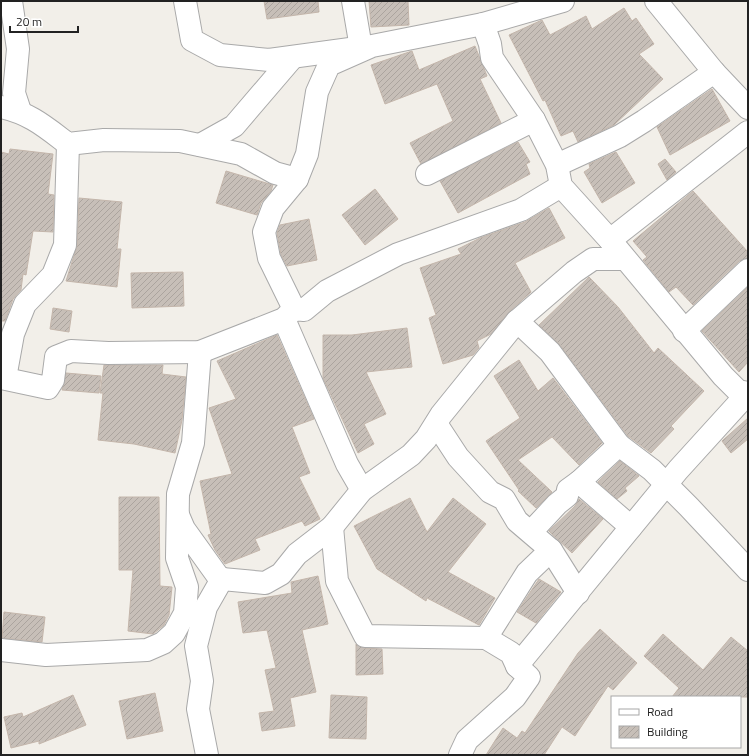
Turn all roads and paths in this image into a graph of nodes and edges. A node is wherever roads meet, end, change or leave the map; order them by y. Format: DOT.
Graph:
graph roads {
  1 [pos="11,1"];
  2 [pos="185,1"];
  3 [pos="353,1"];
  4 [pos="563,1"];
  5 [pos="656,1"];
  6 [pos="483,24"];
  7 [pos="367,47"];
  8 [pos="293,57"];
  9 [pos="714,72"];
  10 [pos="748,108"];
  11 [pos="10,109"];
  12 [pos="534,120"];
  13 [pos="748,132"];
  14 [pos="68,144"];
  15 [pos="200,146"];
  16 [pos="557,165"];
  17 [pos="427,174"];
  18 [pos="297,179"];
  19 [pos="561,186"];
  20 [pos="610,240"];
  21 [pos="624,259"];
  22 [pos="748,270"];
  23 [pos="289,314"];
  24 [pos="517,321"];
  25 [pos="684,331"];
  26 [pos="200,352"];
  27 [pos="3,378"];
  28 [pos="748,393"];
  29 [pos="436,425"];
  30 [pos="619,445"];
  31 [pos="579,482"];
  32 [pos="666,485"];
  33 [pos="362,490"];
  34 [pos="178,515"];
  35 [pos="332,527"];
  36 [pos="631,527"];
  37 [pos="531,532"];
  38 [pos="551,550"];
  39 [pos="748,570"];
  40 [pos="222,579"];
  41 [pos="578,593"];
  42 [pos="486,638"];
  43 [pos="1,650"];
  44 [pos="517,666"];
  45 [pos="207,755"];
  46 [pos="460,755"];
  1 -- 11 [label="street"];
  2 -- 8 [label="street"];
  3 -- 7 [label="street"];
  4 -- 6 [label="street"];
  5 -- 9 [label="street"];
  6 -- 7 [label="street"];
  6 -- 12 [label="street"];
  7 -- 8 [label="street"];
  7 -- 18 [label="street"];
  8 -- 15 [label="street"];
  9 -- 10 [label="street"];
  9 -- 16 [label="street"];
  11 -- 14 [label="street"];
  12 -- 16 [label="street"];
  12 -- 17 [label="street"];
  13 -- 20 [label="street"];
  14 -- 15 [label="street"];
  14 -- 27 [label="street"];
  15 -- 18 [label="street"];
  16 -- 19 [label="street"];
  18 -- 23 [label="street"];
  19 -- 20 [label="street"];
  19 -- 23 [label="street"];
  20 -- 21 [label="street"];
  21 -- 24 [label="street"];
  21 -- 25 [label="street"];
  22 -- 25 [label="street"];
  23 -- 26 [label="street"];
  23 -- 33 [label="street"];
  24 -- 29 [label="street"];
  24 -- 30 [label="street"];
  25 -- 28 [label="street"];
  26 -- 27 [label="street"];
  26 -- 34 [label="street"];
  28 -- 32 [label="street"];
  29 -- 33 [label="street"];
  29 -- 37 [label="street"];
  30 -- 31 [label="street"];
  30 -- 32 [label="street"];
  31 -- 36 [label="street"];
  31 -- 37 [label="street"];
  32 -- 36 [label="street"];
  32 -- 39 [label="street"];
  33 -- 35 [label="street"];
  34 -- 40 [label="street"];
  34 -- 43 [label="street"];
  35 -- 40 [label="street"];
  35 -- 42 [label="street"];
  36 -- 41 [label="street"];
  37 -- 38 [label="street"];
  38 -- 41 [label="street"];
  38 -- 42 [label="street"];
  40 -- 45 [label="street"];
  41 -- 44 [label="street"];
  42 -- 44 [label="street"];
  44 -- 46 [label="street"];
}
